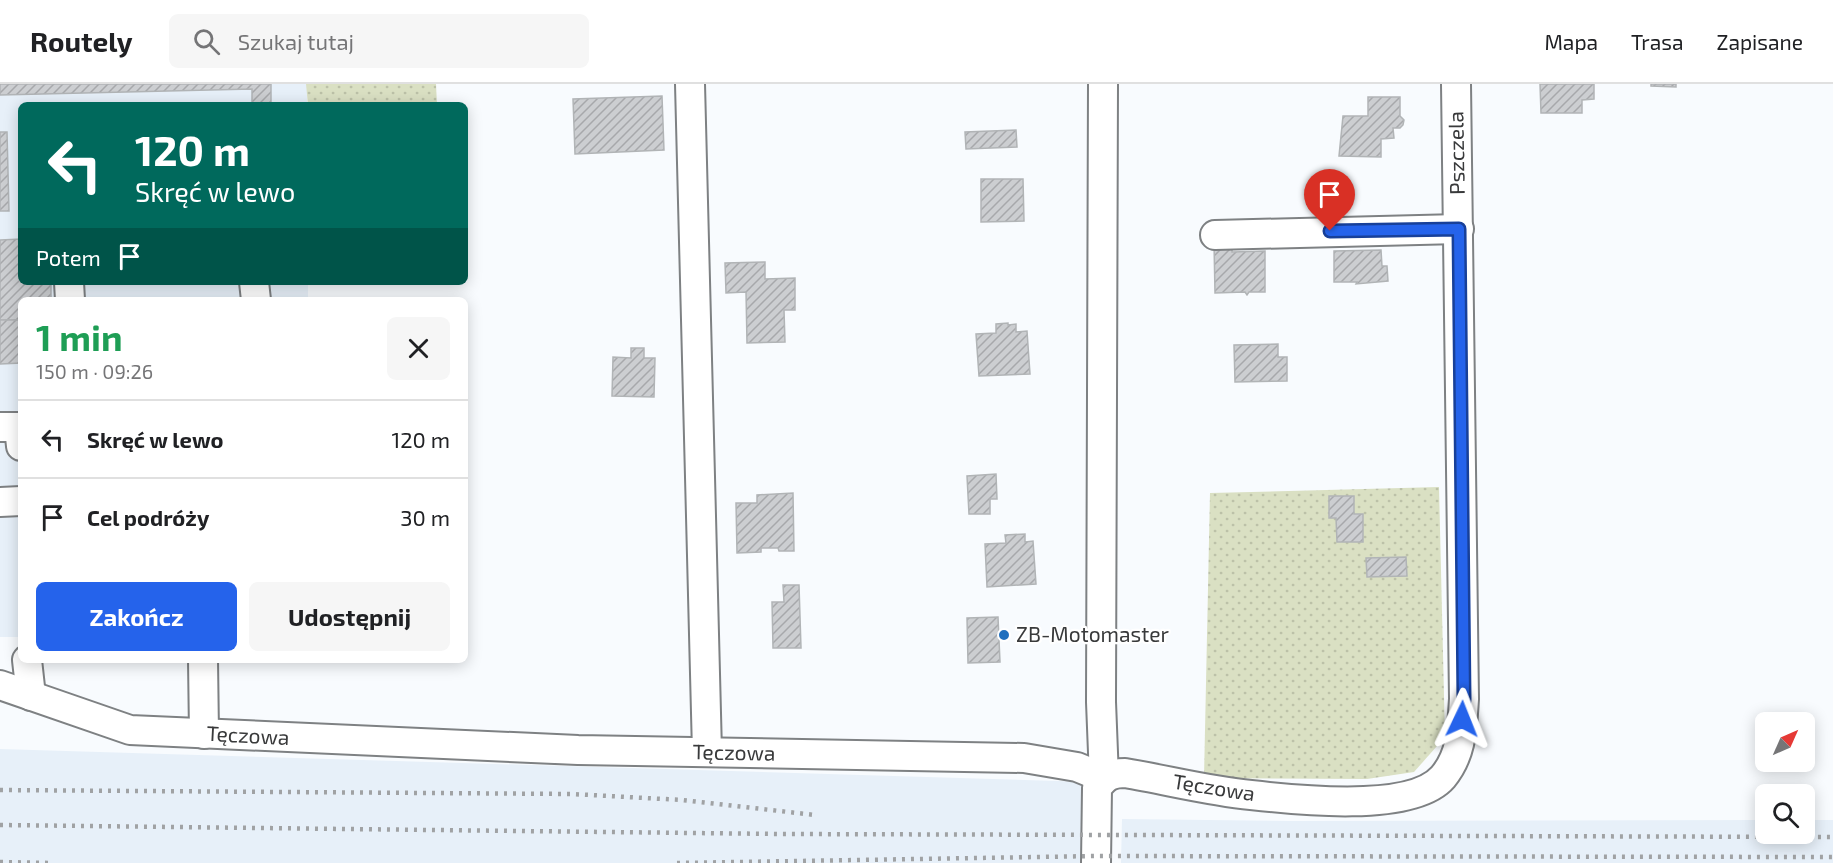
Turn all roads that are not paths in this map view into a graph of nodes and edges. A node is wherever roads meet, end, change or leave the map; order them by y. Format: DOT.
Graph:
graph roads {
  1 [pos="690,84"];
  2 [pos="1103,84"];
  3 [pos="1456,84"];
  4 [pos="1459,229"];
  5 [pos="1215,235"];
  6 [pos="18,501"];
  7 [pos="0,502"];
  8 [pos="27,663"];
  9 [pos="203,663"];
  10 [pos="0,685"];
  11 [pos="31,696"];
  12 [pos="204,734"];
  13 [pos="707,752"];
  14 [pos="1455,760"];
  15 [pos="1104,778"];
  16 [pos="1096,863"];
  1 -- 13 [label="street"];
  2 -- 15 [label="street"];
  3 -- 4 [label="street, Pszczela"];
  4 -- 5 [label="street"];
  4 -- 14 [label="street, Pszczela"];
  6 -- 7 [label="street"];
  8 -- 11 [label="street"];
  9 -- 12 [label="street"];
  10 -- 11 [label="street, Tęczowa"];
  11 -- 12 [label="street, Tęczowa"];
  12 -- 13 [label="street, Tęczowa"];
  13 -- 15 [label="street, Tęczowa"];
  14 -- 15 [label="street, Tęczowa"];
  15 -- 16 [label="street"];
}
